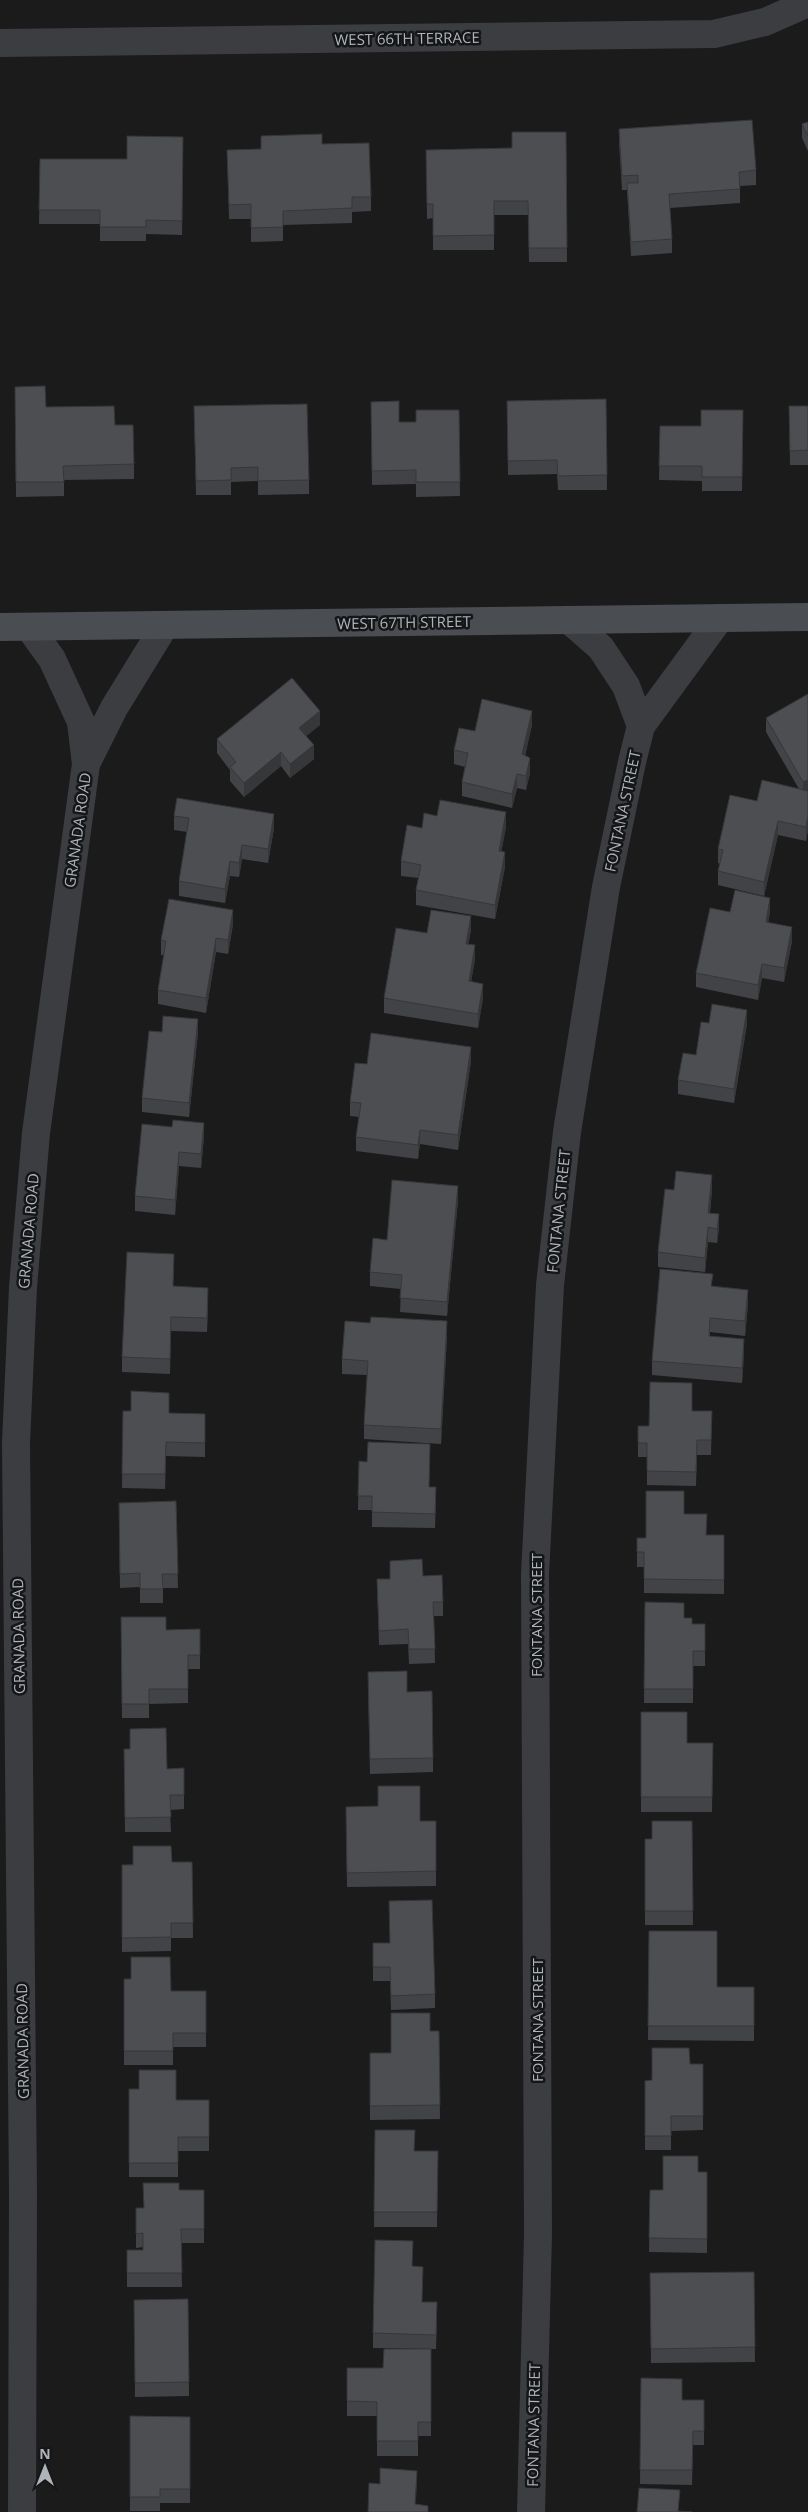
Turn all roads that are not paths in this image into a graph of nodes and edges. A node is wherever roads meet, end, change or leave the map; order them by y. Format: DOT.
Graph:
graph roads {
  1 [pos="808,3"];
  2 [pos="0,43"];
  3 [pos="808,617"];
  4 [pos="720,618"];
  5 [pos="569,620"];
  6 [pos="166,625"];
  7 [pos="0,627"];
  8 [pos="30,627"];
  9 [pos="641,726"];
  10 [pos="86,764"];
  11 [pos="22,2512"];
  12 [pos="531,2512"];
  1 -- 2 [label="street, WEST 66TH TERRACE"];
  3 -- 4 [label="street, WEST 67TH STREET"];
  4 -- 5 [label="street, WEST 67TH STREET"];
  4 -- 9 [label="street, FONTANA STREET"];
  5 -- 6 [label="street, WEST 67TH STREET"];
  5 -- 9 [label="street"];
  6 -- 8 [label="street, WEST 67TH STREET"];
  6 -- 10 [label="street, GRANADA ROAD"];
  7 -- 8 [label="street, WEST 67TH STREET"];
  8 -- 10 [label="street, GRANADA ROAD"];
  9 -- 12 [label="street, FONTANA STREET"];
  10 -- 11 [label="street, GRANADA ROAD"];
}
